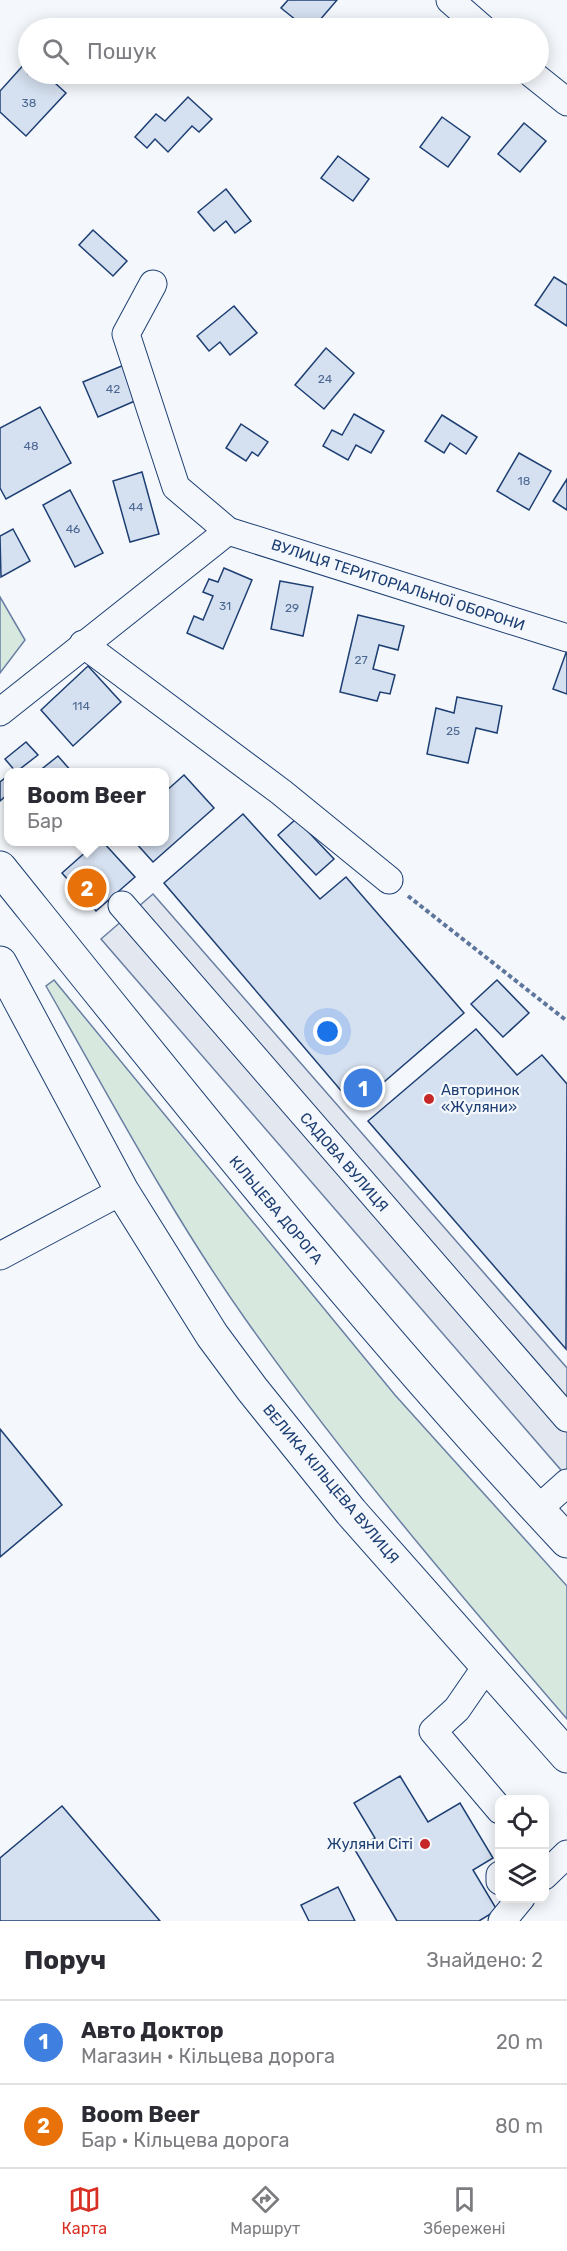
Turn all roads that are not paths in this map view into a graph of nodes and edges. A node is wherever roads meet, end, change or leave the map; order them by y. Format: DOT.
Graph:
graph roads {
  1 [pos="450,0"];
  2 [pos="471,18"];
  3 [pos="544,84"];
  4 [pos="567,102"];
  5 [pos="153,284"];
  6 [pos="228,531"];
  7 [pos="567,638"];
  8 [pos="83,644"];
  9 [pos="0,712"];
  10 [pos="0,868"];
  11 [pos="389,880"];
  12 [pos="122,905"];
  13 [pos="0,963"];
  14 [pos="122,1191"];
  15 [pos="0,1256"];
  16 [pos="567,1418"];
  17 [pos="567,1483"];
  18 [pos="538,1509"];
  19 [pos="567,1541"];
  20 [pos="488,1664"];
  21 [pos="567,1756"];
  22 [pos="495,1804"];
  23 [pos="567,1854"];
  24 [pos="549,1871"];
  1 -- 2 [label="street"];
  3 -- 4 [label="street"];
  5 -- 6 [label="street, ВУЛИЦЯ ТЕРИТОРІАЛЬНОЇ ОБОРОНИ"];
  6 -- 7 [label="street, ВУЛИЦЯ ТЕРИТОРІАЛЬНОЇ ОБОРОНИ"];
  6 -- 8 [label="street"];
  8 -- 9 [label="street"];
  8 -- 11 [label="street"];
  10 -- 18 [label="highway, КІЛЬЦЕВА ДОРОГА"];
  12 -- 16 [label="street, САДОВА ВУЛИЦЯ"];
  13 -- 14 [label="highway"];
  14 -- 15 [label="street"];
  14 -- 20 [label="highway, ВЕЛИКА КІЛЬЦЕВА ВУЛИЦЯ"];
  17 -- 18 [label="street"];
  18 -- 19 [label="highway, КІЛЬЦЕВА ДОРОГА"];
  20 -- 21 [label="highway, ВЕЛИКА КІЛЬЦЕВА ВУЛИЦЯ"];
  20 -- 22 [label="street"];
  23 -- 24 [label="street"];
}
